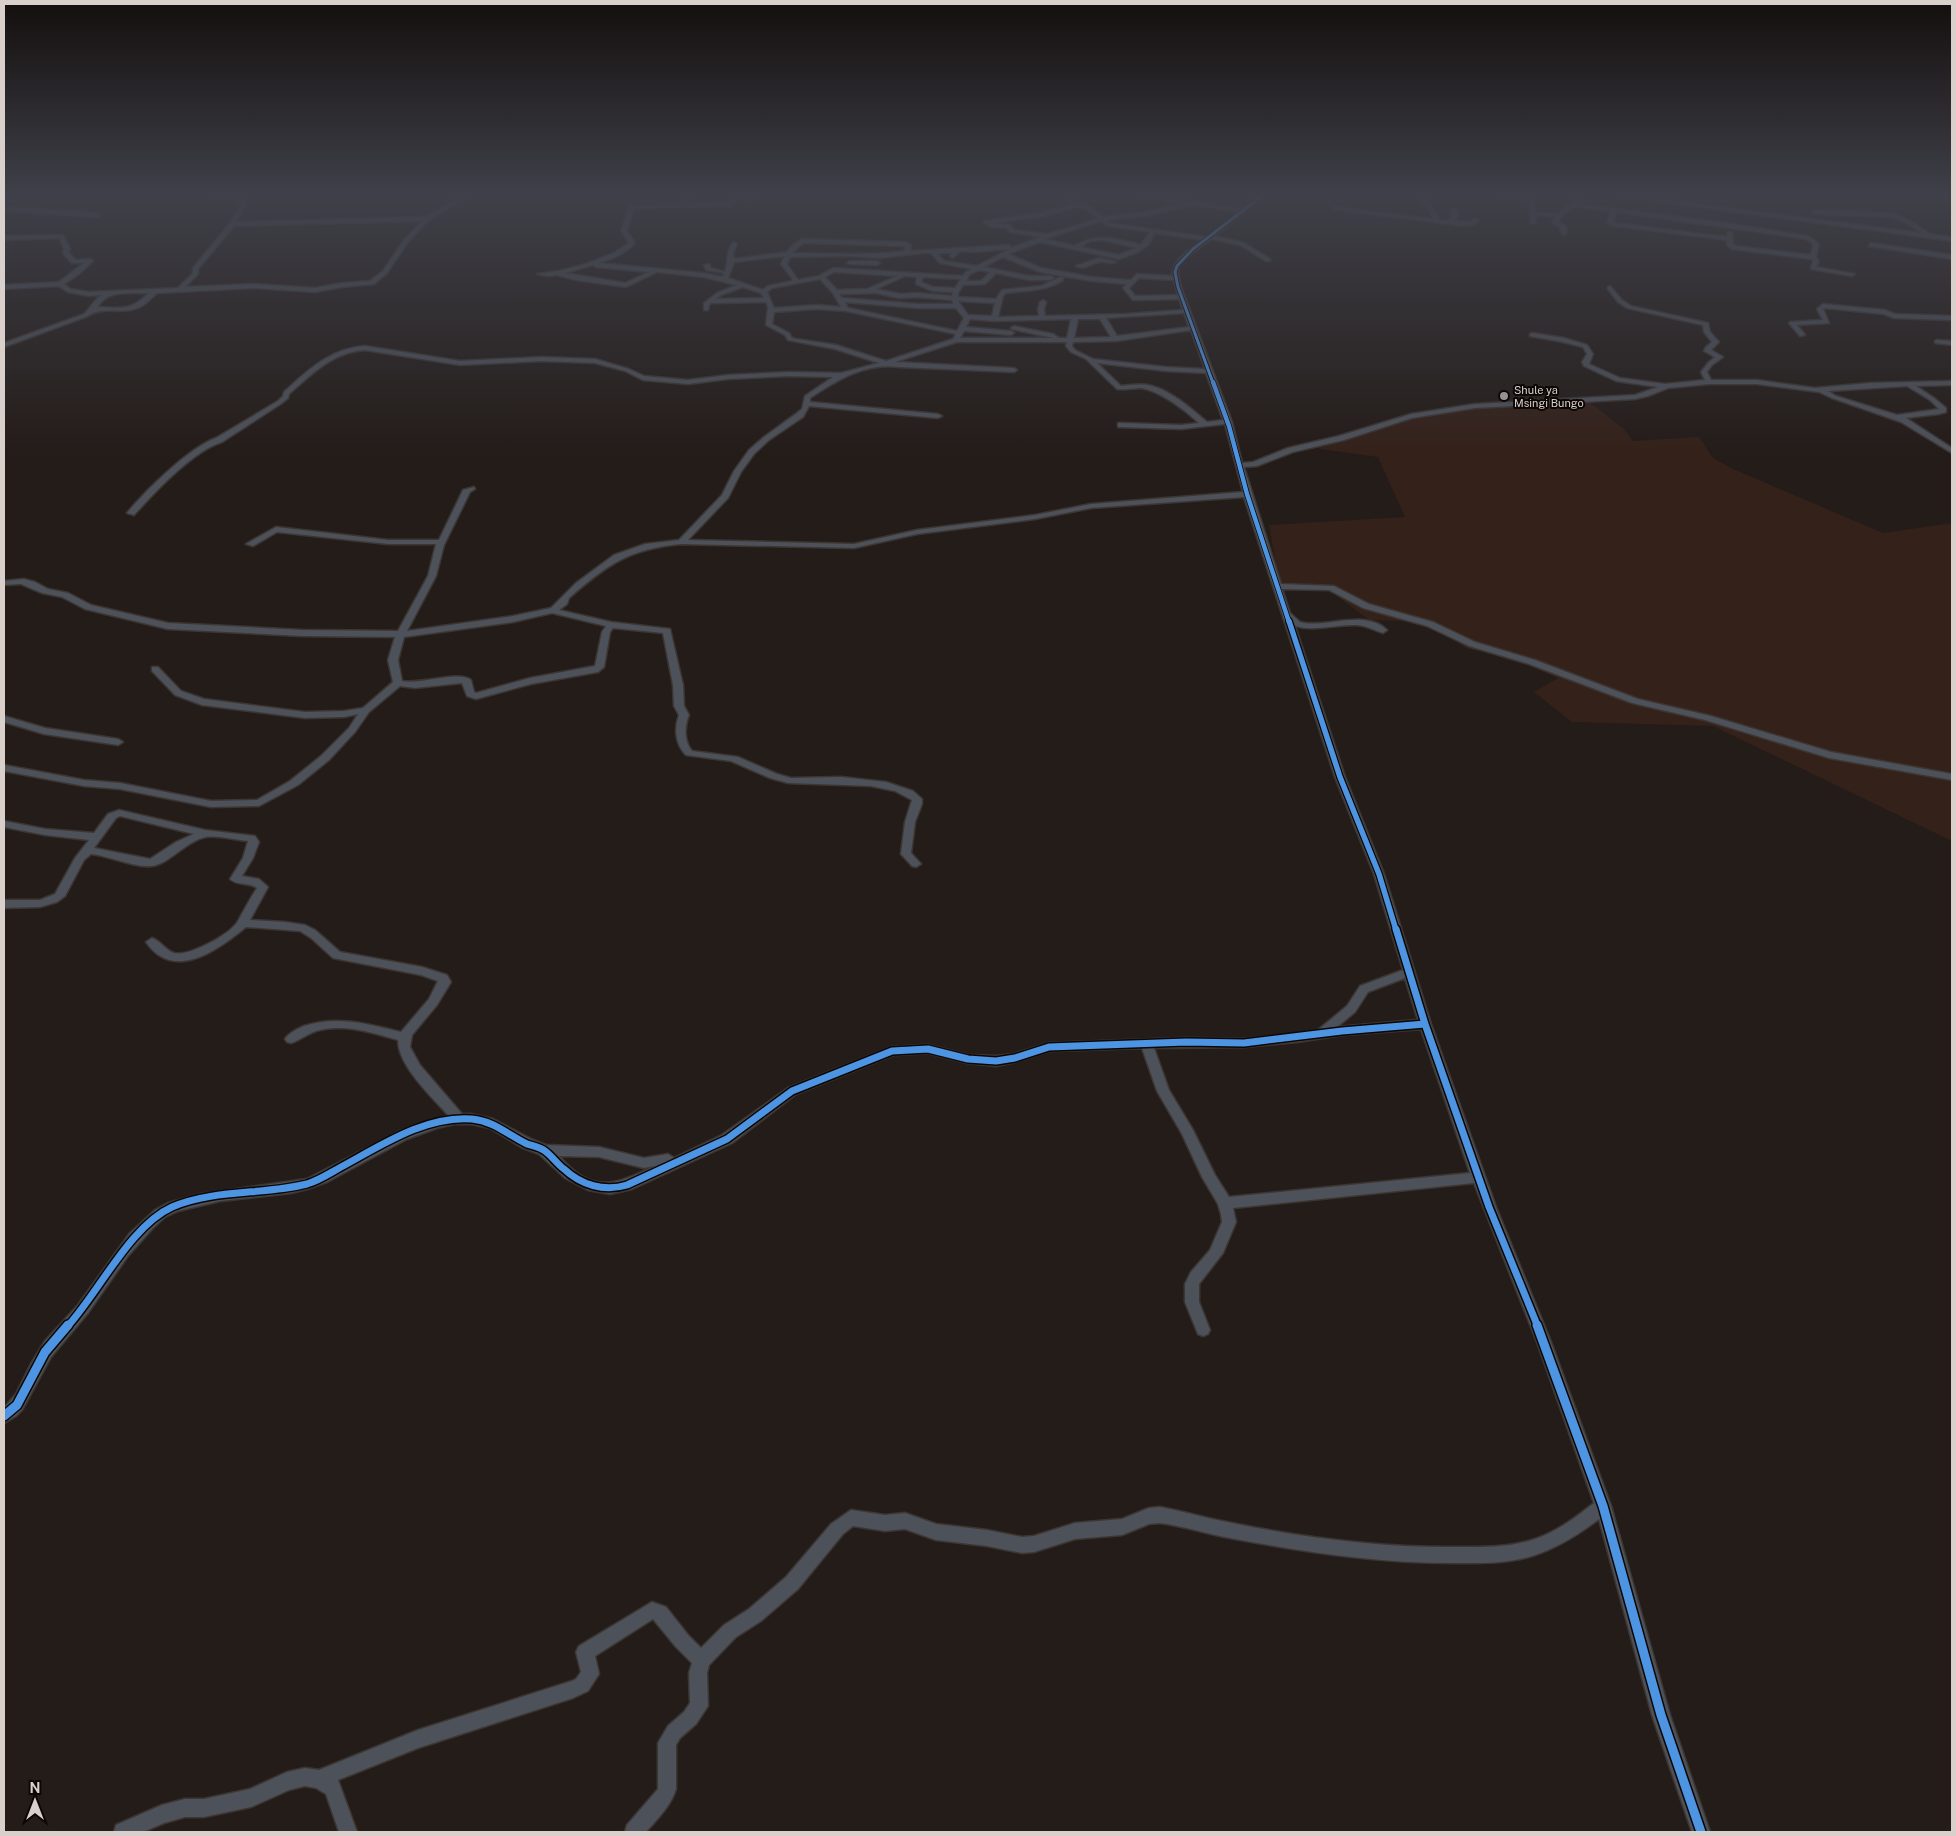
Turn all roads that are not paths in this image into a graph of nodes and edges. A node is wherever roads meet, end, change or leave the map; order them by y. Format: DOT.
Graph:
graph roads {
  1 [pos="64,282"];
  2 [pos="187,282"];
  3 [pos="374,282"];
  4 [pos="599,282"];
  5 [pos="634,282"];
  6 [pos="736,282"];
  7 [pos="795,282"];
  8 [pos="825,282"];
  9 [pos="892,282"];
  10 [pos="918,282"];
  11 [pos="963,282"];
  12 [pos="1057,282"];
  13 [pos="1132,282"];
  14 [pos="1177,282"];
  15 [pos="60,284"];
  16 [pos="743,285"];
  17 [pos="4,287"];
  18 [pos="1610,288"];
  19 [pos="180,289"];
  20 [pos="957,290"];
  21 [pos="155,291"];
  22 [pos="869,291"];
  23 [pos="764,292"];
  24 [pos="835,292"];
  25 [pos="110,294"];
  26 [pos="1182,297"];
  27 [pos="766,300"];
  28 [pos="841,300"];
  29 [pos="710,301"];
  30 [pos="855,301"];
  31 [pos="999,301"];
  32 [pos="956,302"];
  33 [pos="1043,302"];
  34 [pos="965,307"];
  35 [pos="94,309"];
  36 [pos="706,309"];
  37 [pos="846,309"];
  38 [pos="772,310"];
  39 [pos="974,310"];
  40 [pos="1188,311"];
  41 [pos="987,314"];
  42 [pos="1042,316"];
  43 [pos="967,317"];
  44 [pos="1076,317"];
  45 [pos="1102,317"];
  46 [pos="1018,318"];
  47 [pos="1952,318"];
  48 [pos="994,319"];
  49 [pos="1194,328"];
  50 [pos="1012,330"];
  51 [pos="959,334"];
  52 [pos="1802,334"];
  53 [pos="4,335"];
  54 [pos="1532,335"];
  55 [pos="26,338"];
  56 [pos="1116,339"];
  57 [pos="1007,341"];
  58 [pos="1056,341"];
  59 [pos="1070,341"];
  60 [pos="1937,342"];
  61 [pos="1952,343"];
  62 [pos="4,345"];
  63 [pos="1091,361"];
  64 [pos="884,363"];
  65 [pos="1014,370"];
  66 [pos="1209,371"];
  67 [pos="841,375"];
  68 [pos="1709,382"];
  69 [pos="1952,383"];
  70 [pos="1909,384"];
  71 [pos="1667,386"];
  72 [pos="1819,389"];
  73 [pos="804,404"];
  74 [pos="938,416"];
  75 [pos="1898,417"];
  76 [pos="1228,422"];
  77 [pos="1121,425"];
  78 [pos="1206,426"];
  79 [pos="1952,451"];
  80 [pos="1240,465"];
  81 [pos="471,489"];
  82 [pos="1247,494"];
  83 [pos="131,514"];
  84 [pos="441,542"];
  85 [pos="681,542"];
  86 [pos="250,544"];
  87 [pos="4,583"];
  88 [pos="1278,586"];
  89 [pos="554,610"];
  90 [pos="1287,614"];
  91 [pos="611,625"];
  92 [pos="1383,630"];
  93 [pos="400,635"];
  94 [pos="155,669"];
  95 [pos="398,683"];
  96 [pos="366,710"];
  97 [pos="4,719"];
  98 [pos="118,742"];
  99 [pos="4,768"];
  100 [pos="1952,777"];
  101 [pos="4,824"];
  102 [pos="206,833"];
  103 [pos="97,837"];
  104 [pos="84,854"];
  105 [pos="916,864"];
  106 [pos="4,904"];
  107 [pos="244,923"];
  108 [pos="152,942"];
  109 [pos="1409,972"];
  110 [pos="1425,1024"];
  111 [pos="1323,1033"];
  112 [pos="404,1037"];
  113 [pos="291,1039"];
  114 [pos="1146,1043"];
  115 [pos="459,1120"];
  116 [pos="544,1150"];
  117 [pos="701,1151"];
  118 [pos="1479,1177"];
  119 [pos="1225,1203"];
  120 [pos="1204,1330"];
  121 [pos="4,1416"];
  122 [pos="1603,1506"];
  123 [pos="701,1660"];
  124 [pos="319,1779"];
  125 [pos="123,1832"];
  126 [pos="348,1832"];
  127 [pos="634,1832"];
  128 [pos="1702,1832"];
  1 -- 15 [label="street"];
  2 -- 19 [label="street"];
  3 -- 19 [label="street"];
  4 -- 5 [label="street"];
  6 -- 16 [label="street"];
  7 -- 23 [label="street"];
  8 -- 24 [label="street"];
  9 -- 22 [label="street"];
  10 -- 20 [label="street"];
  11 -- 20 [label="street"];
  12 -- 31 [label="street"];
  13 -- 26 [label="street"];
  14 -- 26 [label="street"];
  15 -- 17 [label="street"];
  15 -- 25 [label="street"];
  16 -- 23 [label="street"];
  16 -- 29 [label="street"];
  18 -- 68 [label="street"];
  19 -- 21 [label="street"];
  20 -- 32 [label="street"];
  21 -- 25 [label="street"];
  21 -- 35 [label="street"];
  22 -- 24 [label="street"];
  22 -- 30 [label="street"];
  22 -- 32 [label="street"];
  23 -- 27 [label="street"];
  24 -- 28 [label="street"];
  25 -- 35 [label="street"];
  26 -- 40 [label="street"];
  27 -- 29 [label="street"];
  27 -- 38 [label="street"];
  28 -- 30 [label="street"];
  28 -- 37 [label="street"];
  29 -- 36 [label="street"];
  30 -- 32 [label="street"];
  31 -- 32 [label="street"];
  31 -- 48 [label="street"];
  32 -- 34 [label="street"];
  32 -- 43 [label="street"];
  33 -- 42 [label="street"];
  35 -- 55 [label="street"];
  37 -- 38 [label="street"];
  37 -- 51 [label="street"];
  38 -- 64 [label="street"];
  39 -- 41 [label="street"];
  40 -- 45 [label="street"];
  40 -- 49 [label="street"];
  42 -- 44 [label="street"];
  42 -- 46 [label="street"];
  43 -- 48 [label="street"];
  43 -- 51 [label="street"];
  44 -- 45 [label="street"];
  44 -- 59 [label="street"];
  45 -- 56 [label="street"];
  46 -- 48 [label="street"];
  46 -- 50 [label="street"];
  47 -- 52 [label="street"];
  49 -- 56 [label="street"];
  49 -- 66 [label="street"];
  50 -- 51 [label="street"];
  50 -- 57 [label="street"];
  50 -- 58 [label="street"];
  51 -- 57 [label="street"];
  51 -- 64 [label="street"];
  53 -- 55 [label="street"];
  54 -- 71 [label="street"];
  55 -- 62 [label="street"];
  56 -- 59 [label="street"];
  57 -- 58 [label="street"];
  58 -- 59 [label="street"];
  59 -- 63 [label="street"];
  60 -- 61 [label="street"];
  63 -- 66 [label="street"];
  63 -- 78 [label="street"];
  64 -- 65 [label="street"];
  64 -- 67 [label="street"];
  66 -- 76 [label="street"];
  67 -- 73 [label="street"];
  67 -- 83 [label="street"];
  68 -- 71 [label="street"];
  68 -- 72 [label="street"];
  69 -- 70 [label="street"];
  70 -- 72 [label="street"];
  70 -- 75 [label="street"];
  71 -- 80 [label="street"];
  72 -- 75 [label="street"];
  73 -- 74 [label="street"];
  73 -- 85 [label="street"];
  75 -- 79 [label="street"];
  76 -- 78 [label="street"];
  76 -- 80 [label="street"];
  77 -- 78 [label="street"];
  80 -- 82 [label="street"];
  81 -- 84 [label="street"];
  82 -- 85 [label="street"];
  82 -- 88 [label="street"];
  84 -- 86 [label="street"];
  84 -- 93 [label="street"];
  85 -- 89 [label="street"];
  87 -- 93 [label="street"];
  88 -- 90 [label="street"];
  88 -- 100 [label="street"];
  89 -- 91 [label="street"];
  89 -- 93 [label="street"];
  90 -- 92 [label="street"];
  90 -- 109 [label="street"];
  91 -- 95 [label="street"];
  91 -- 105 [label="street"];
  93 -- 95 [label="street"];
  94 -- 96 [label="street"];
  95 -- 96 [label="street"];
  96 -- 99 [label="street"];
  97 -- 98 [label="street"];
  101 -- 103 [label="street"];
  102 -- 103 [label="street"];
  102 -- 104 [label="street"];
  102 -- 107 [label="street"];
  103 -- 104 [label="street"];
  104 -- 106 [label="street"];
  107 -- 108 [label="street"];
  107 -- 112 [label="street"];
  109 -- 110 [label="street"];
  109 -- 111 [label="street"];
  110 -- 111 [label="street"];
  110 -- 118 [label="street"];
  111 -- 114 [label="street"];
  112 -- 113 [label="street"];
  112 -- 115 [label="street"];
  114 -- 117 [label="street"];
  114 -- 119 [label="street"];
  115 -- 116 [label="street"];
  115 -- 121 [label="street"];
  116 -- 117 [label="street"];
  116 -- 117 [label="street"];
  118 -- 119 [label="street"];
  118 -- 122 [label="street"];
  119 -- 120 [label="street"];
  122 -- 123 [label="street"];
  122 -- 128 [label="street"];
  123 -- 124 [label="street"];
  123 -- 127 [label="street"];
  124 -- 125 [label="street"];
  124 -- 126 [label="street"];
}
